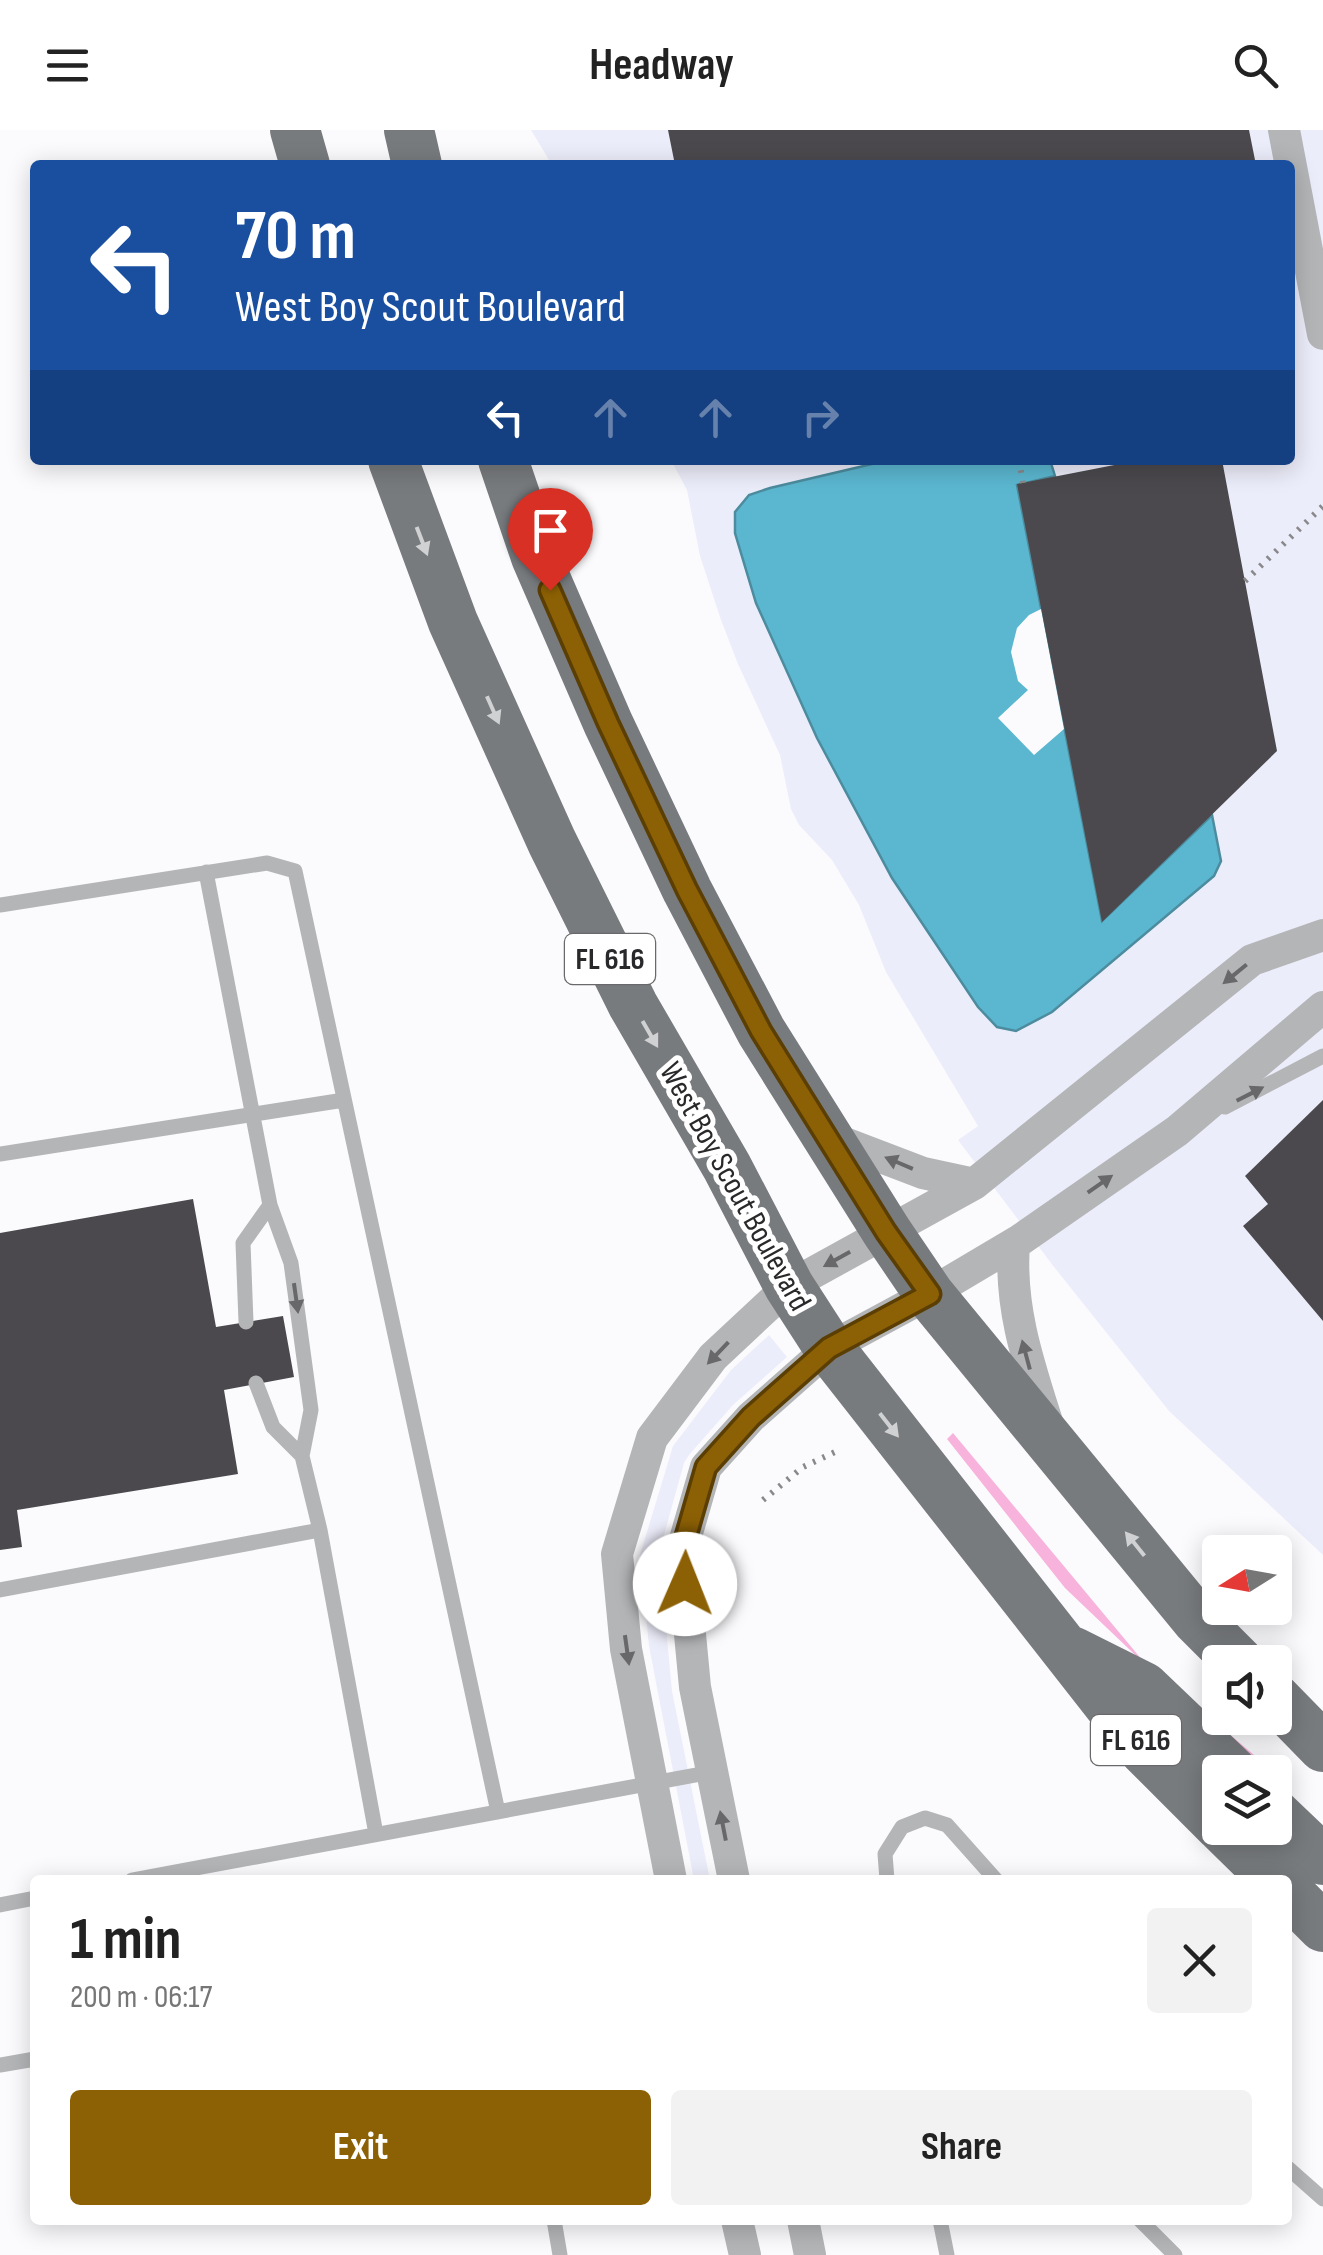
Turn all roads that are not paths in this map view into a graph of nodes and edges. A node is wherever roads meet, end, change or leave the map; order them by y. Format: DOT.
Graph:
graph roads {
  1 [pos="296,130"];
  2 [pos="409,130"];
  3 [pos="1284,130"];
  4 [pos="303,160"];
  5 [pos="416,160"];
  6 [pos="1286,160"];
  7 [pos="1295,230"];
  8 [pos="1300,266"];
  9 [pos="1323,334"];
  10 [pos="394,465"];
  11 [pos="505,465"];
  12 [pos="206,872"];
  13 [pos="0,905"];
  14 [pos="1323,935"];
  15 [pos="1323,1008"];
  16 [pos="1323,1056"];
  17 [pos="344,1100"];
  18 [pos="253,1114"];
  19 [pos="1177,1131"];
  20 [pos="826,1136"];
  21 [pos="0,1154"];
  22 [pos="974,1184"];
  23 [pos="270,1205"];
  24 [pos="886,1232"];
  25 [pos="1014,1244"];
  26 [pos="789,1286"];
  27 [pos="930,1294"];
  28 [pos="246,1322"];
  29 [pos="829,1348"];
  30 [pos="256,1384"];
  31 [pos="1056,1448"];
  32 [pos="302,1456"];
  33 [pos="320,1530"];
  34 [pos="0,1590"];
  35 [pos="1061,1645"];
  36 [pos="1222,1645"];
  37 [pos="1292,1715"];
  38 [pos="1323,1746"];
  39 [pos="1214,1755"];
  40 [pos="712,1772"];
  41 [pos="652,1783"];
  42 [pos="1202,1808"];
  43 [pos="498,1812"];
  44 [pos="1292,1830"];
  45 [pos="376,1834"];
  46 [pos="1239,1845"];
  47 [pos="1323,1860"];
  48 [pos="159,1875"];
  49 [pos="670,1875"];
  50 [pos="733,1875"];
  51 [pos="887,1875"];
  52 [pos="992,1875"];
  53 [pos="1270,1875"];
  54 [pos="1292,1896"];
  55 [pos="30,1899"];
  56 [pos="0,1905"];
  57 [pos="1323,1927"];
  58 [pos="30,2061"];
  59 [pos="0,2065"];
  60 [pos="1292,2172"];
  61 [pos="1323,2199"];
  62 [pos="555,2225"];
  63 [pos="737,2225"];
  64 [pos="803,2225"];
  65 [pos="941,2225"];
  66 [pos="1145,2225"];
  67 [pos="560,2255"];
  68 [pos="745,2255"];
  69 [pos="810,2255"];
  70 [pos="947,2255"];
  71 [pos="1175,2255"];
  1 -- 4 [label="main road"];
  2 -- 5 [label="main road"];
  3 -- 6 [label="street"];
  7 -- 8 [label="street"];
  8 -- 9 [label="street"];
  10 -- 26 [label="main road, West Boy Scout Boulevard / FL 616, one-way"];
  11 -- 20 [label="main road, FL 616"];
  12 -- 13 [label="lane"];
  12 -- 17 [label="lane"];
  12 -- 18 [label="lane"];
  14 -- 22 [label="street, one-way"];
  15 -- 19 [label="street"];
  19 -- 16 [label="lane, one-way"];
  17 -- 18 [label="lane"];
  17 -- 43 [label="lane"];
  18 -- 21 [label="lane"];
  18 -- 23 [label="lane"];
  25 -- 19 [label="street, one-way"];
  22 -- 20 [label="street, one-way"];
  20 -- 24 [label="main road, FL 616"];
  22 -- 24 [label="street"];
  23 -- 28 [label="lane"];
  23 -- 32 [label="lane, one-way"];
  24 -- 26 [label="street, one-way"];
  24 -- 27 [label="main road, FL 616"];
  25 -- 27 [label="street"];
  31 -- 25 [label="street, one-way"];
  26 -- 29 [label="main road, West Boy Scout Boulevard / FL 616"];
  26 -- 41 [label="street, one-way"];
  27 -- 29 [label="street"];
  27 -- 31 [label="main road, FL 616"];
  29 -- 35 [label="main road, West Boy Scout Boulevard / FL 616, one-way"];
  29 -- 40 [label="street"];
  30 -- 32 [label="lane"];
  36 -- 31 [label="main road, FL 616, one-way"];
  32 -- 33 [label="lane"];
  33 -- 34 [label="lane"];
  33 -- 45 [label="lane"];
  35 -- 39 [label="main road"];
  35 -- 42 [label="main road, West Boy Scout Boulevard / FL 616"];
  37 -- 38 [label="main road"];
  40 -- 41 [label="lane"];
  50 -- 40 [label="street, one-way"];
  41 -- 43 [label="lane"];
  41 -- 49 [label="street"];
  43 -- 45 [label="lane"];
  44 -- 47 [label="main road"];
  45 -- 48 [label="lane"];
  46 -- 53 [label="main road, West Boy Scout Boulevard / FL 616"];
  51 -- 52 [label="lane"];
  54 -- 57 [label="main road"];
  55 -- 56 [label="lane"];
  58 -- 59 [label="lane"];
  60 -- 61 [label="lane"];
  62 -- 67 [label="lane"];
  63 -- 68 [label="street"];
  64 -- 69 [label="street"];
  65 -- 70 [label="lane"];
  66 -- 71 [label="lane"];
}
